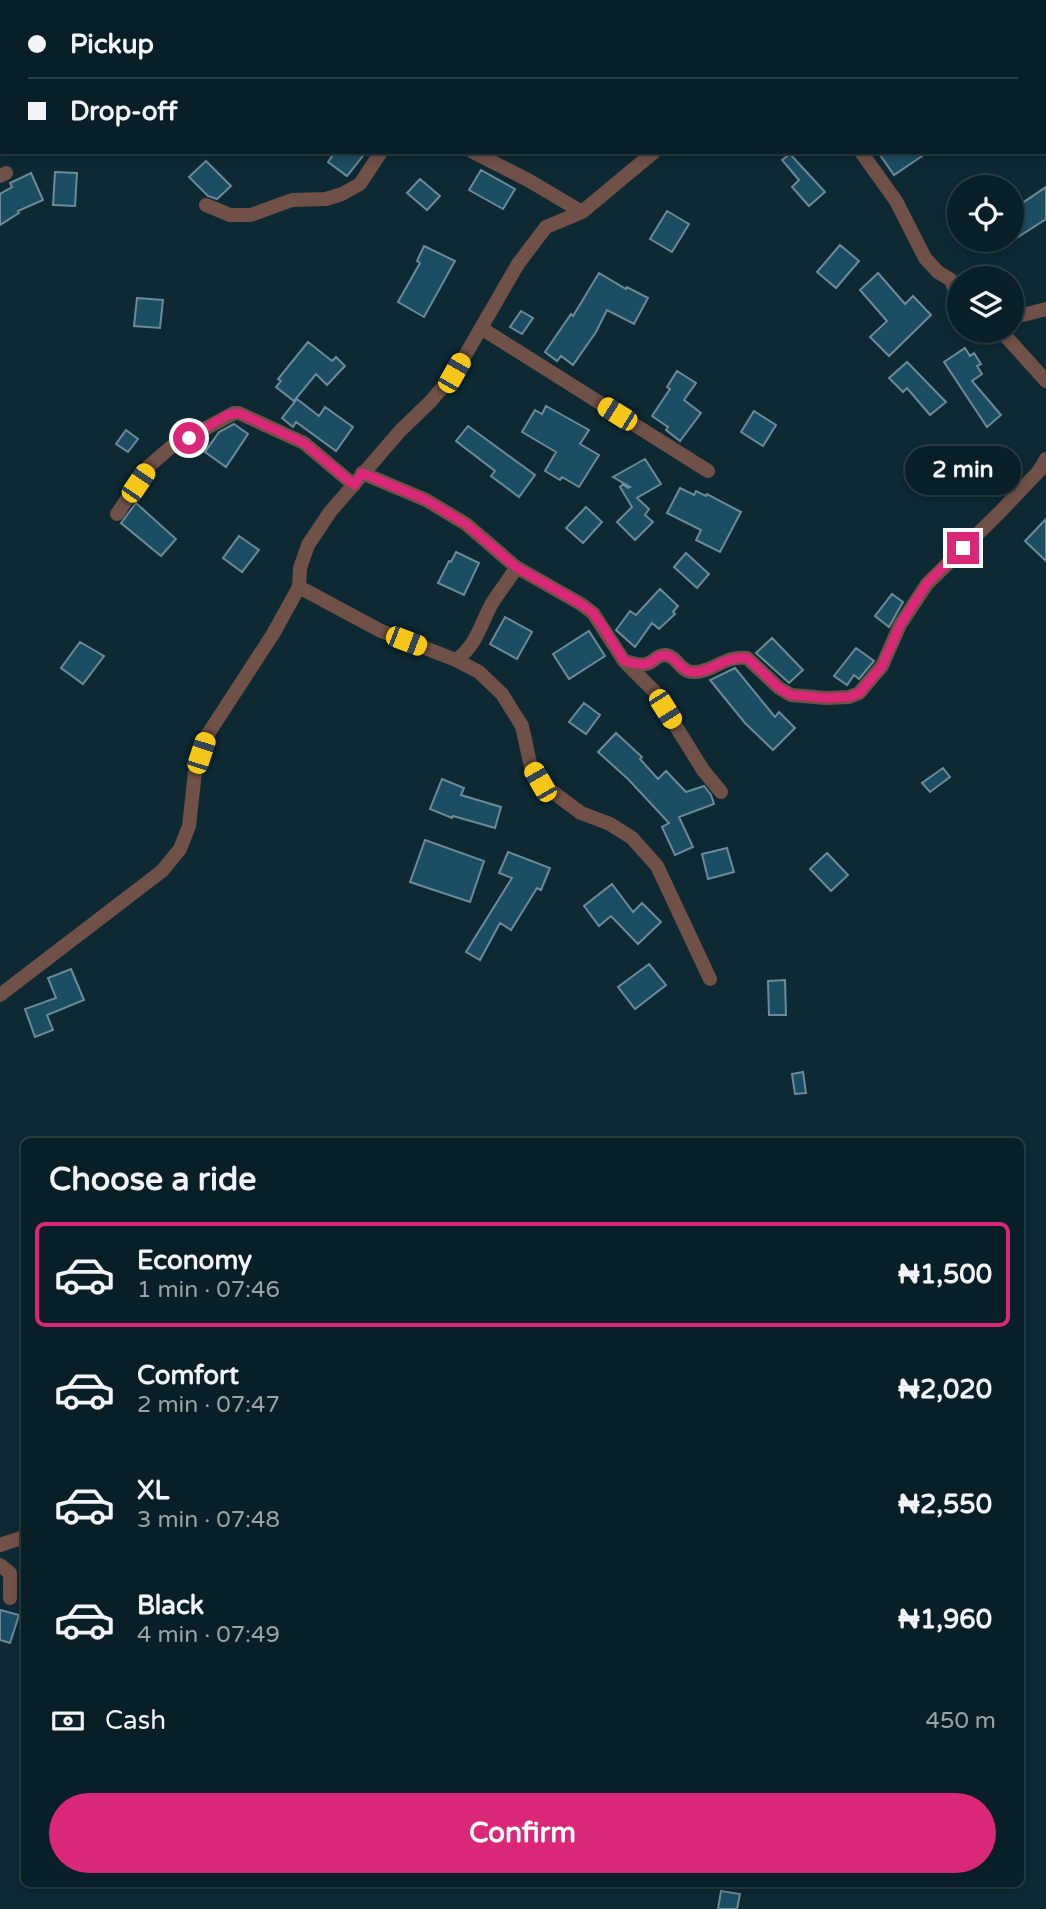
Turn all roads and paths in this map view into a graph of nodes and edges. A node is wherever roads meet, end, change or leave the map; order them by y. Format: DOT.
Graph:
graph roads {
  1 [pos="380,154"];
  2 [pos="477,154"];
  3 [pos="652,154"];
  4 [pos="862,154"];
  5 [pos="206,205"];
  6 [pos="582,212"];
  7 [pos="947,278"];
  8 [pos="1046,309"];
  9 [pos="1024,315"];
  10 [pos="481,328"];
  11 [pos="1012,343"];
  12 [pos="1046,381"];
  13 [pos="1046,459"];
  14 [pos="708,471"];
  15 [pos="358,479"];
  16 [pos="117,514"];
  17 [pos="516,567"];
  18 [pos="299,587"];
  19 [pos="456,660"];
  20 [pos="624,661"];
  21 [pos="721,792"];
  22 [pos="710,979"];
  23 [pos="0,995"];
  24 [pos="21,1538"];
  25 [pos="0,1545"];
  26 [pos="0,1565"];
  27 [pos="10,1598"];
  1 -- 5 [label="street"];
  2 -- 6 [label="street"];
  3 -- 6 [label="street"];
  4 -- 7 [label="street"];
  6 -- 10 [label="street"];
  8 -- 9 [label="street"];
  10 -- 14 [label="street"];
  10 -- 15 [label="street"];
  11 -- 12 [label="street"];
  13 -- 20 [label="street"];
  15 -- 16 [label="street"];
  15 -- 17 [label="street"];
  15 -- 18 [label="street"];
  17 -- 19 [label="street"];
  17 -- 20 [label="street"];
  18 -- 19 [label="street"];
  18 -- 23 [label="street"];
  19 -- 22 [label="street"];
  20 -- 21 [label="street"];
  24 -- 25 [label="street"];
  26 -- 27 [label="street"];
}
